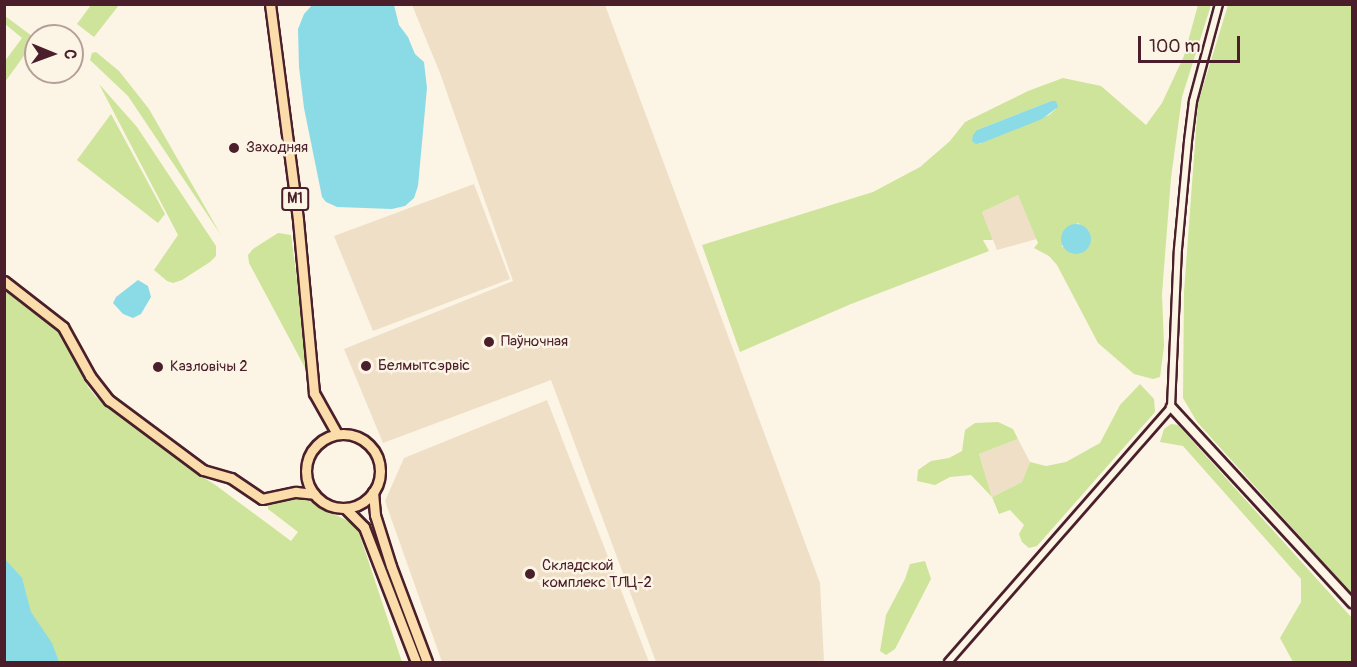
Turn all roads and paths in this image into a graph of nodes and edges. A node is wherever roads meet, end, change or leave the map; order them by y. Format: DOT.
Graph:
graph roads {
  1 [pos="270,4"];
  2 [pos="1219,4"];
  3 [pos="4,281"];
  4 [pos="1171,407"];
  5 [pos="337,434"];
  6 [pos="373,492"];
  7 [pos="314,494"];
  8 [pos="345,508"];
  9 [pos="1353,603"];
  10 [pos="416,663"];
  11 [pos="427,663"];
  12 [pos="948,663"];
  1 -- 5 [label="highway, М1"];
  2 -- 4 [label="street"];
  3 -- 7 [label="highway"];
  4 -- 9 [label="street"];
  4 -- 12 [label="street"];
  5 -- 6 [label="highway"];
  5 -- 7 [label="highway"];
  6 -- 8 [label="highway"];
  6 -- 11 [label="highway"];
  7 -- 8 [label="highway"];
  8 -- 10 [label="highway"];
}
